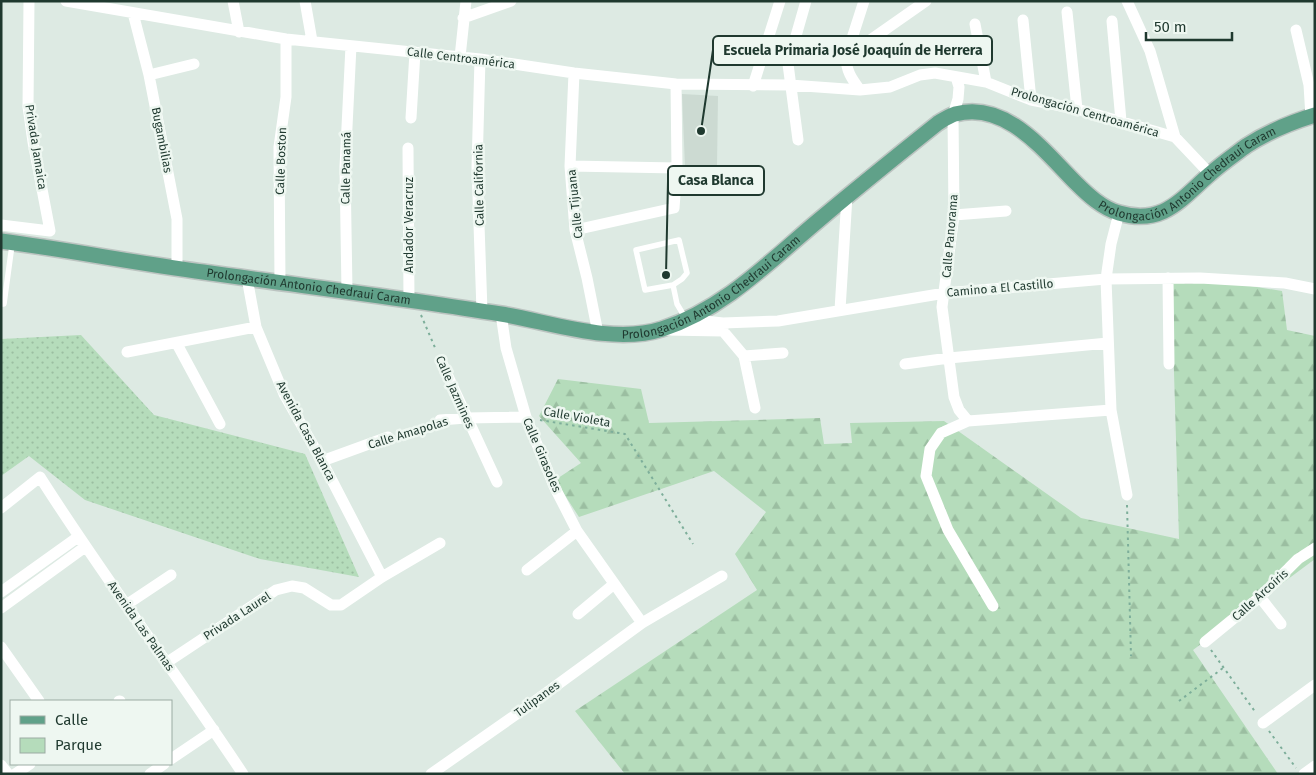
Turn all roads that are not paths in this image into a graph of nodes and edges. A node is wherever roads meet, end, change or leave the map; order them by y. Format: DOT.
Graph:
graph roads {
  1 [pos="28,1"];
  2 [pos="66,1"];
  3 [pos="233,1"];
  4 [pos="305,1"];
  5 [pos="466,1"];
  6 [pos="511,1"];
  7 [pos="780,1"];
  8 [pos="806,1"];
  9 [pos="864,1"];
  10 [pos="926,1"];
  11 [pos="1127,1"];
  12 [pos="1067,12"];
  13 [pos="133,13"];
  14 [pos="463,18"];
  15 [pos="1023,20"];
  16 [pos="1112,21"];
  17 [pos="975,24"];
  18 [pos="1296,30"];
  19 [pos="239,32"];
  20 [pos="286,39"];
  21 [pos="312,41"];
  22 [pos="351,46"];
  23 [pos="415,52"];
  24 [pos="460,57"];
  25 [pos="846,58"];
  26 [pos="480,59"];
  27 [pos="194,64"];
  28 [pos="574,73"];
  29 [pos="150,75"];
  30 [pos="956,77"];
  31 [pos="986,82"];
  32 [pos="676,84"];
  33 [pos="790,85"];
  34 [pos="753,86"];
  35 [pos="860,90"];
  36 [pos="1031,100"];
  37 [pos="1077,109"];
  38 [pos="953,114"];
  39 [pos="1313,116"];
  40 [pos="411,118"];
  41 [pos="1121,121"];
  42 [pos="1176,137"];
  43 [pos="798,140"];
  44 [pos="408,148"];
  45 [pos="570,166"];
  46 [pos="677,168"];
  47 [pos="1210,174"];
  48 [pos="847,196"];
  49 [pos="1006,210"];
  50 [pos="1119,213"];
  51 [pos="954,215"];
  52 [pos="1,225"];
  53 [pos="575,230"];
  54 [pos="7,242"];
  55 [pos="177,268"];
  56 [pos="247,278"];
  57 [pos="1168,278"];
  58 [pos="1106,279"];
  59 [pos="280,283"];
  60 [pos="673,285"];
  61 [pos="1315,289"];
  62 [pos="347,291"];
  63 [pos="944,293"];
  64 [pos="412,301"];
  65 [pos="1,304"];
  66 [pos="840,310"];
  67 [pos="482,312"];
  68 [pos="501,314"];
  69 [pos="686,319"];
  70 [pos="256,327"];
  71 [pos="723,327"];
  72 [pos="660,330"];
  73 [pos="598,333"];
  74 [pos="176,344"];
  75 [pos="1108,344"];
  76 [pos="127,352"];
  77 [pos="783,353"];
  78 [pos="744,356"];
  79 [pos="949,358"];
  80 [pos="441,361"];
  81 [pos="905,364"];
  82 [pos="1170,364"];
  83 [pos="755,408"];
  84 [pos="1111,410"];
  85 [pos="526,417"];
  86 [pos="466,418"];
  87 [pos="440,420"];
  88 [pos="968,421"];
  89 [pos="220,424"];
  90 [pos="388,437"];
  91 [pos="322,461"];
  92 [pos="497,482"];
  93 [pos="1127,496"];
  94 [pos="1,508"];
  95 [pos="577,531"];
  96 [pos="82,542"];
  97 [pos="440,543"];
  98 [pos="1315,548"];
  99 [pos="527,570"];
  100 [pos="171,574"];
  101 [pos="722,576"];
  102 [pos="382,577"];
  103 [pos="614,584"];
  104 [pos="1,592"];
  105 [pos="1260,597"];
  106 [pos="126,605"];
  107 [pos="992,606"];
  108 [pos="1,608"];
  109 [pos="578,614"];
  110 [pos="642,623"];
  111 [pos="1281,624"];
  112 [pos="1205,642"];
  113 [pos="1,647"];
  114 [pos="166,663"];
  115 [pos="1315,685"];
  116 [pos="38,700"];
  117 [pos="1263,723"];
  118 [pos="214,730"];
  119 [pos="172,758"];
  120 [pos="1,765"];
  121 [pos="29,765"];
  122 [pos="163,765"];
  123 [pos="1315,766"];
  124 [pos="8,774"];
  125 [pos="16,774"];
  126 [pos="150,774"];
  127 [pos="243,774"];
  128 [pos="431,774"];
  129 [pos="1302,774"];
  1 -- 52 [label="street, Privada Jamaica"];
  2 -- 13 [label="street, Calle Centroamérica"];
  3 -- 19 [label="street"];
  4 -- 21 [label="street"];
  5 -- 14 [label="street"];
  6 -- 14 [label="street"];
  7 -- 34 [label="street"];
  8 -- 33 [label="street"];
  9 -- 25 [label="street"];
  10 -- 25 [label="street"];
  11 -- 42 [label="street"];
  12 -- 37 [label="street"];
  13 -- 19 [label="street, Calle Centroamérica"];
  13 -- 29 [label="street, Bugambilias"];
  14 -- 24 [label="street"];
  15 -- 36 [label="street"];
  16 -- 41 [label="street"];
  17 -- 31 [label="street"];
  18 -- 39 [label="street"];
  19 -- 20 [label="street, Calle Centroamérica"];
  20 -- 21 [label="street, Calle Centroamérica"];
  20 -- 59 [label="street, Calle Boston"];
  21 -- 22 [label="street, Calle Centroamérica"];
  22 -- 23 [label="street, Calle Centroamérica"];
  22 -- 62 [label="street, Calle Panamá"];
  23 -- 24 [label="street, Calle Centroamérica"];
  23 -- 40 [label="street"];
  24 -- 26 [label="street, Calle Centroamérica"];
  25 -- 35 [label="street"];
  26 -- 28 [label="street, Calle Centroamérica"];
  26 -- 67 [label="street, Calle California"];
  27 -- 29 [label="street"];
  28 -- 32 [label="street, Calle Centroamérica"];
  28 -- 45 [label="street, Calle Tijuana"];
  29 -- 55 [label="street, Bugambilias"];
  30 -- 31 [label="street, Prolongación Centroamérica"];
  30 -- 35 [label="street, Prolongación Centroamérica"];
  30 -- 38 [label="street, Calle Panorama"];
  31 -- 36 [label="street, Prolongación Centroamérica"];
  32 -- 34 [label="street, Calle Centroamérica"];
  32 -- 46 [label="street"];
  33 -- 34 [label="street, Calle Centroamérica"];
  33 -- 35 [label="street, Calle Centroamérica"];
  33 -- 43 [label="street"];
  36 -- 37 [label="street, Prolongación Centroamérica"];
  37 -- 41 [label="street, Prolongación Centroamérica"];
  38 -- 48 [label="main road, Prolongación Antonio Chedraui Caram"];
  38 -- 50 [label="main road, Prolongación Antonio Chedraui Caram"];
  38 -- 51 [label="street, Calle Panorama"];
  39 -- 47 [label="main road, Prolongación Antonio Chedraui Caram"];
  41 -- 42 [label="street, Prolongación Centroamérica"];
  42 -- 47 [label="street, Prolongación Centroamérica"];
  44 -- 64 [label="street, Andador Veracruz"];
  45 -- 46 [label="street"];
  45 -- 53 [label="street, Calle Tijuana"];
  46 -- 53 [label="street"];
  47 -- 50 [label="main road, Prolongación Antonio Chedraui Caram"];
  48 -- 66 [label="street"];
  48 -- 69 [label="main road, Prolongación Antonio Chedraui Caram"];
  49 -- 51 [label="street"];
  50 -- 58 [label="street"];
  51 -- 63 [label="street, Calle Panorama"];
  53 -- 73 [label="street, Calle Tijuana"];
  54 -- 55 [label="main road, Prolongación Antonio Chedraui Caram"];
  54 -- 65 [label="lane"];
  55 -- 56 [label="main road, Prolongación Antonio Chedraui Caram"];
  56 -- 59 [label="main road, Prolongación Antonio Chedraui Caram"];
  56 -- 70 [label="street, Avenida Casa Blanca"];
  57 -- 58 [label="street, Camino a El Castillo"];
  57 -- 61 [label="street, Camino a El Castillo"];
  57 -- 82 [label="street"];
  58 -- 63 [label="street, Camino a El Castillo"];
  58 -- 75 [label="street"];
  59 -- 62 [label="main road, Prolongación Antonio Chedraui Caram"];
  60 -- 60 [label="lane"];
  60 -- 69 [label="lane"];
  62 -- 64 [label="main road, Prolongación Antonio Chedraui Caram"];
  63 -- 66 [label="street, Camino a El Castillo"];
  63 -- 79 [label="street, Calle Panorama"];
  64 -- 67 [label="main road, Prolongación Antonio Chedraui Caram"];
  66 -- 71 [label="street, Camino a El Castillo"];
  67 -- 68 [label="main road, Prolongación Antonio Chedraui Caram"];
  68 -- 73 [label="main road, Prolongación Antonio Chedraui Caram"];
  68 -- 85 [label="street, Calle Girasoles"];
  69 -- 71 [label="street, Camino a El Castillo"];
  69 -- 72 [label="main road, Prolongación Antonio Chedraui Caram"];
  70 -- 74 [label="street"];
  70 -- 91 [label="street, Avenida Casa Blanca"];
  71 -- 72 [label="street, Camino a El Castillo"];
  71 -- 78 [label="street"];
  72 -- 73 [label="main road, Prolongación Antonio Chedraui Caram"];
  74 -- 76 [label="street"];
  74 -- 89 [label="street"];
  75 -- 79 [label="street"];
  75 -- 84 [label="street"];
  77 -- 78 [label="street"];
  78 -- 83 [label="street"];
  79 -- 81 [label="street"];
  79 -- 88 [label="street, Calle Panorama"];
  80 -- 86 [label="street, Calle Jazmines"];
  84 -- 88 [label="street"];
  84 -- 93 [label="street"];
  85 -- 86 [label="street, Calle Amapolas"];
  85 -- 95 [label="street, Calle Girasoles"];
  86 -- 87 [label="street, Calle Amapolas"];
  86 -- 92 [label="street, Calle Jazmines"];
  88 -- 107 [label="street"];
  90 -- 91 [label="street, Calle Amapolas"];
  91 -- 102 [label="street, Avenida Casa Blanca"];
  94 -- 96 [label="street, Avenida Las Palmas"];
  95 -- 99 [label="street"];
  95 -- 103 [label="street, Calle Girasoles"];
  96 -- 104 [label="street"];
  96 -- 106 [label="street, Avenida Las Palmas"];
  96 -- 108 [label="street"];
  97 -- 102 [label="street, Privada Laurel"];
  98 -- 105 [label="street, Calle Arcoíris"];
  100 -- 106 [label="street"];
  101 -- 110 [label="street, Tulipanes"];
  102 -- 114 [label="street, Privada Laurel"];
  103 -- 109 [label="street"];
  103 -- 110 [label="street, Calle Girasoles"];
  105 -- 111 [label="street"];
  105 -- 112 [label="street, Calle Arcoíris"];
  106 -- 114 [label="street, Avenida Las Palmas"];
  110 -- 128 [label="street, Tulipanes"];
  113 -- 116 [label="street"];
  114 -- 118 [label="street, Avenida Las Palmas"];
  115 -- 117 [label="street"];
  118 -- 119 [label="street"];
  118 -- 127 [label="street, Avenida Las Palmas"];
  120 -- 124 [label="street"];
  121 -- 125 [label="street"];
  122 -- 126 [label="street"];
  123 -- 129 [label="street"];
}
